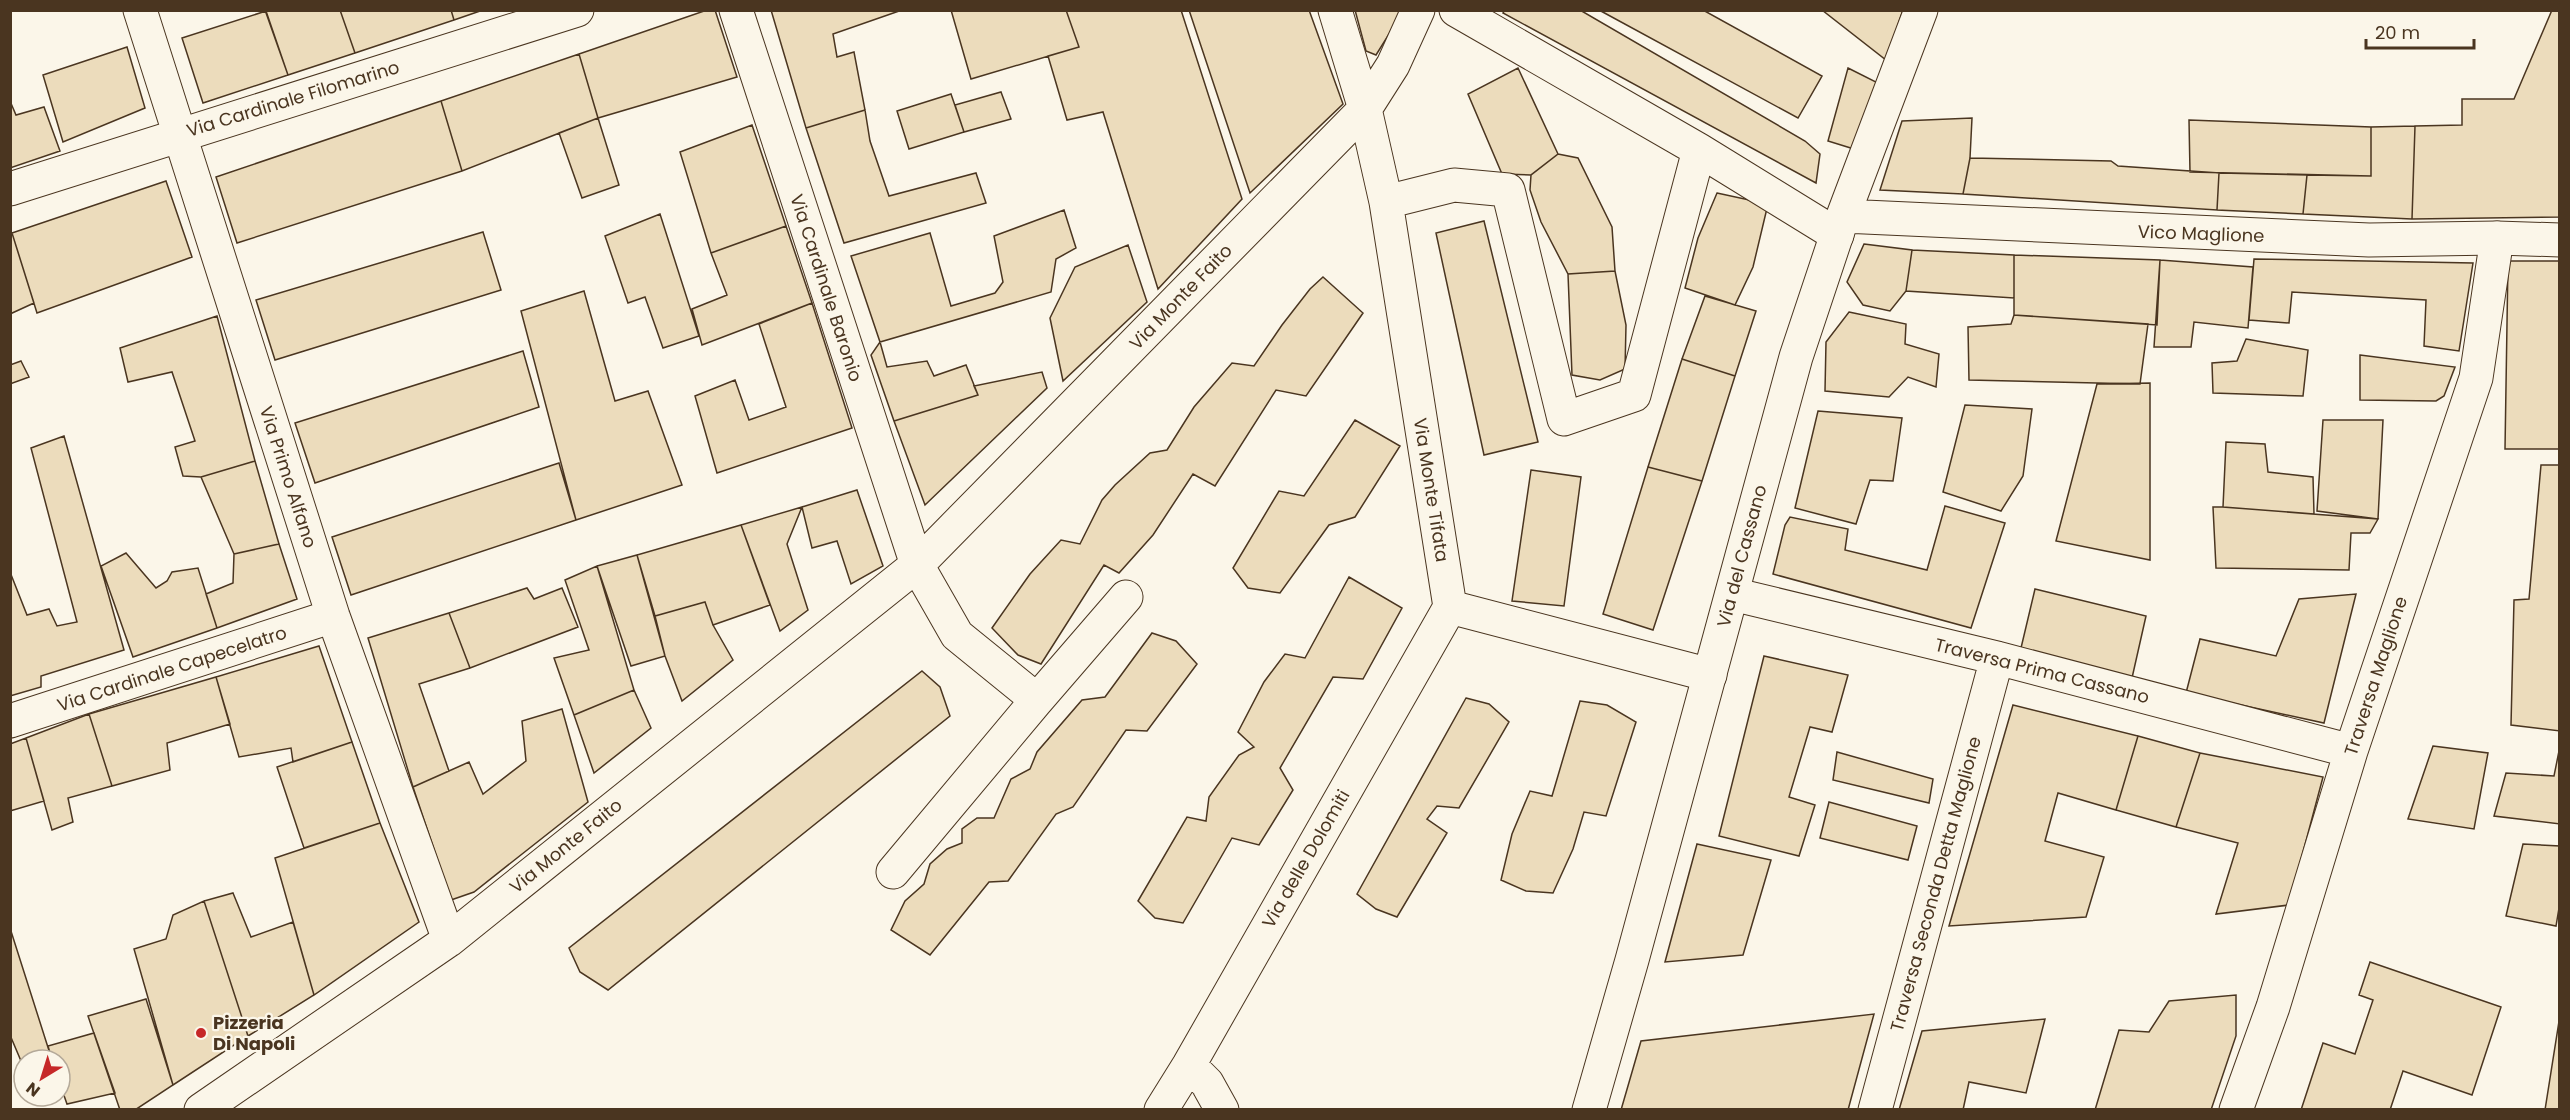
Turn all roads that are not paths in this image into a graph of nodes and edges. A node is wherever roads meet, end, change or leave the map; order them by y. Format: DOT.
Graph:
graph roads {
  1 [pos="140,10"];
  2 [pos="577,10"];
  3 [pos="736,10"];
  4 [pos="1335,10"];
  5 [pos="1418,10"];
  6 [pos="1456,10"];
  7 [pos="1921,10"];
  8 [pos="1365,109"];
  9 [pos="178,135"];
  10 [pos="1699,150"];
  11 [pos="10,189"];
  12 [pos="1386,202"];
  13 [pos="1840,226"];
  14 [pos="2497,238"];
  15 [pos="2559,240"];
  16 [pos="917,565"];
  17 [pos="1732,594"];
  18 [pos="1126,597"];
  19 [pos="1450,607"];
  20 [pos="333,616"];
  21 [pos="1997,658"];
  22 [pos="1710,675"];
  23 [pos="1038,700"];
  24 [pos="10,721"];
  25 [pos="2351,751"];
  26 [pos="893,872"];
  27 [pos="449,940"];
  28 [pos="1189,1065"];
  29 [pos="201,1110"];
  30 [pos="1161,1110"];
  31 [pos="1222,1110"];
  32 [pos="1589,1110"];
  33 [pos="1875,1110"];
  34 [pos="2236,1110"];
  1 -- 9 [label="street, Via Primo Alfano"];
  2 -- 9 [label="street, Via Cardinale Filomarino"];
  3 -- 16 [label="street, Via Cardinale Baronio"];
  4 -- 8 [label="street, Via Monte Tifata"];
  5 -- 8 [label="street, Via Monte Faito"];
  6 -- 10 [label="street"];
  7 -- 13 [label="street, Via del Cassano"];
  8 -- 12 [label="street, Via Monte Tifata"];
  8 -- 16 [label="street, Via Monte Faito"];
  9 -- 11 [label="street, Via Cardinale Filomarino"];
  9 -- 20 [label="street, Via Primo Alfano"];
  10 -- 12 [label="street"];
  10 -- 13 [label="street"];
  12 -- 19 [label="street, Via Monte Tifata"];
  13 -- 14 [label="street, Vico Maglione"];
  13 -- 17 [label="street, Via del Cassano"];
  14 -- 15 [label="street, Vico Maglione"];
  14 -- 25 [label="street, Traversa Maglione"];
  16 -- 23 [label="street"];
  16 -- 27 [label="street, Via Monte Faito"];
  17 -- 21 [label="street, Traversa Prima Cassano"];
  17 -- 22 [label="street, Via del Cassano"];
  18 -- 23 [label="street"];
  19 -- 22 [label="street"];
  19 -- 28 [label="street, Via delle Dolomiti"];
  20 -- 24 [label="street, Via Cardinale Capecelatro"];
  20 -- 27 [label="street, Via Primo Alfano"];
  21 -- 25 [label="street, Traversa Prima Cassano"];
  21 -- 33 [label="street, Traversa Seconda Detta Maglione"];
  22 -- 32 [label="street, Via del Cassano"];
  23 -- 26 [label="street"];
  25 -- 34 [label="street, Traversa Maglione"];
  27 -- 29 [label="street, Via Monte Faito"];
  28 -- 30 [label="street, Via delle Dolomiti"];
  28 -- 31 [label="street"];
}
